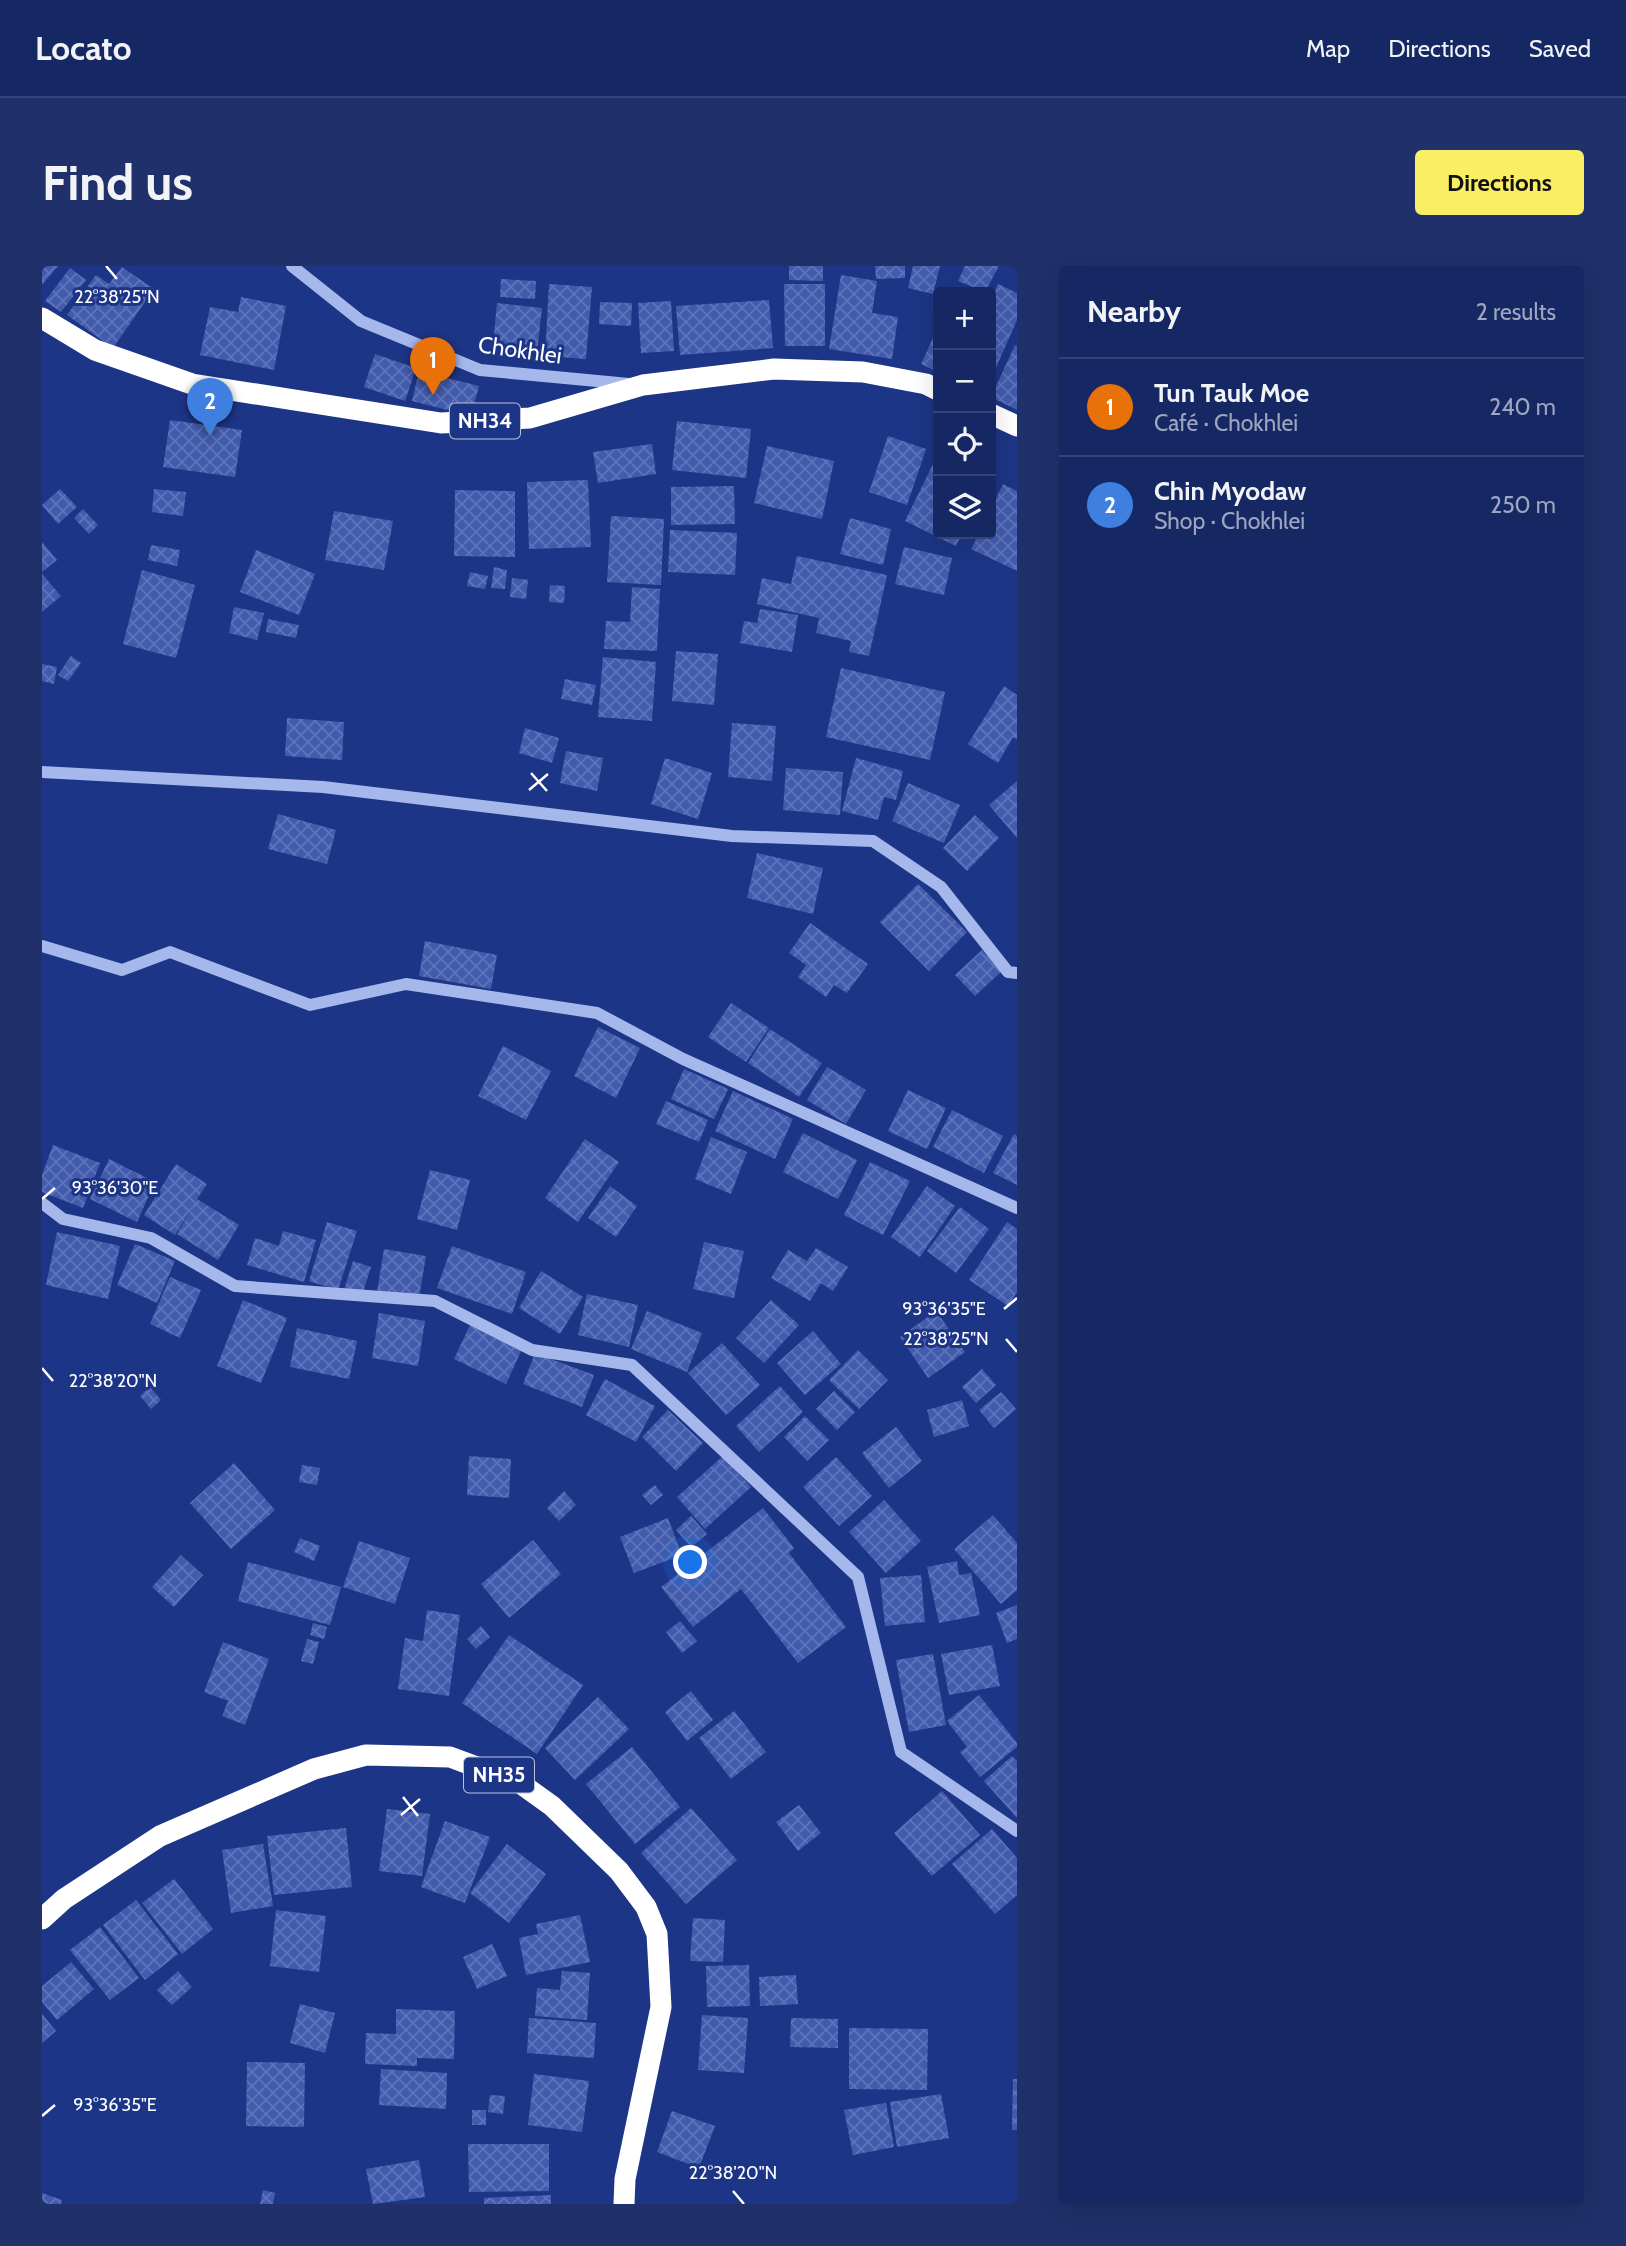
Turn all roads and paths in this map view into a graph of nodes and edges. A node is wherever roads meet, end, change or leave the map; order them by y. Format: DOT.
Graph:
graph roads {
  1 [pos="292,266"];
  2 [pos="42,318"];
  3 [pos="643,385"];
  4 [pos="933,388"];
  5 [pos="996,416"];
  6 [pos="1017,426"];
  7 [pos="42,772"];
  8 [pos="42,946"];
  9 [pos="1017,973"];
  10 [pos="42,1203"];
  11 [pos="1017,1208"];
  12 [pos="1017,1831"];
  13 [pos="42,1919"];
  14 [pos="624,2204"];
  1 -- 3 [label="street, Chokhlei"];
  2 -- 3 [label="highway, NH34"];
  3 -- 4 [label="highway, NH34"];
  5 -- 6 [label="highway"];
  7 -- 9 [label="street"];
  8 -- 11 [label="street"];
  10 -- 12 [label="street"];
  13 -- 14 [label="highway, NH35"];
}
